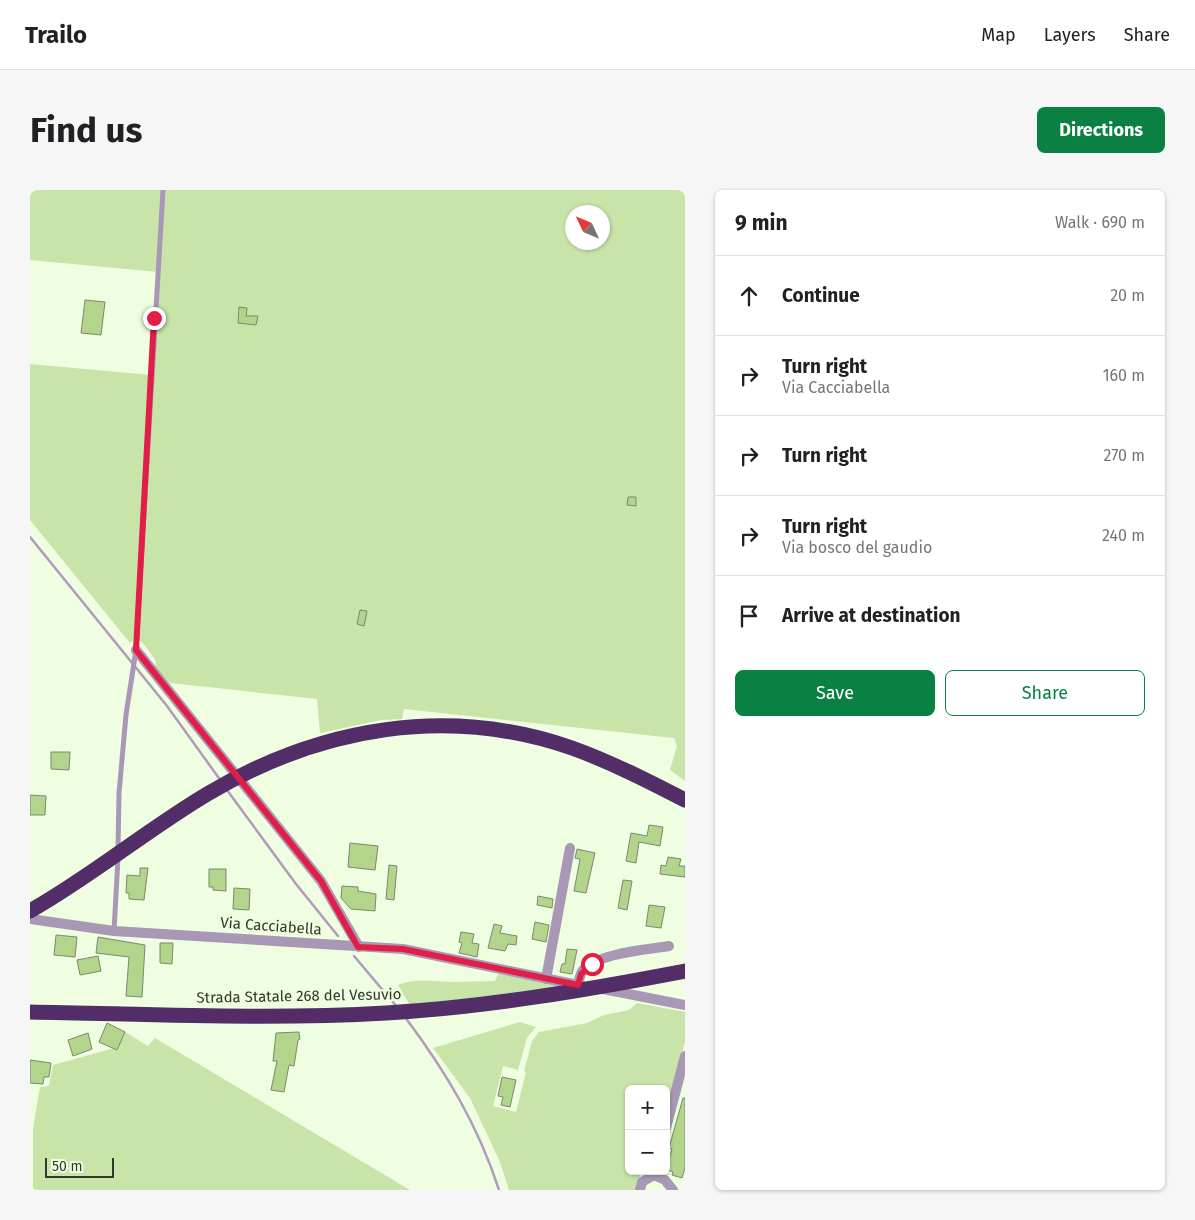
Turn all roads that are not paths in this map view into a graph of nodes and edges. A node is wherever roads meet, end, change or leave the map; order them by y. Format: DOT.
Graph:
graph roads {
  1 [pos="163,190"];
  2 [pos="135,656"];
  3 [pos="685,800"];
  4 [pos="570,848"];
  5 [pos="30,911"];
  6 [pos="30,919"];
  7 [pos="114,931"];
  8 [pos="669,946"];
  9 [pos="358,947"];
  10 [pos="685,971"];
  11 [pos="546,979"];
  12 [pos="577,988"];
  13 [pos="685,1006"];
  14 [pos="30,1012"];
  15 [pos="685,1056"];
  16 [pos="670,1113"];
  17 [pos="651,1175"];
  18 [pos="657,1175"];
  19 [pos="640,1190"];
  20 [pos="673,1190"];
  1 -- 2 [label="lane"];
  2 -- 7 [label="lane"];
  2 -- 9 [label="street"];
  3 -- 5 [label="highway"];
  4 -- 11 [label="street"];
  6 -- 7 [label="street, Via Cacciabella"];
  7 -- 9 [label="street, Via Cacciabella"];
  8 -- 12 [label="street"];
  9 -- 11 [label="street, Via Cacciabella"];
  10 -- 12 [label="highway, Strada Statale 268 del Vesuvio"];
  11 -- 12 [label="street, Via Cacciabella"];
  12 -- 13 [label="street, Via Cacciabella"];
  12 -- 14 [label="highway, Strada Statale 268 del Vesuvio"];
  15 -- 16 [label="street"];
  17 -- 19 [label="street"];
  18 -- 20 [label="street"];
}
